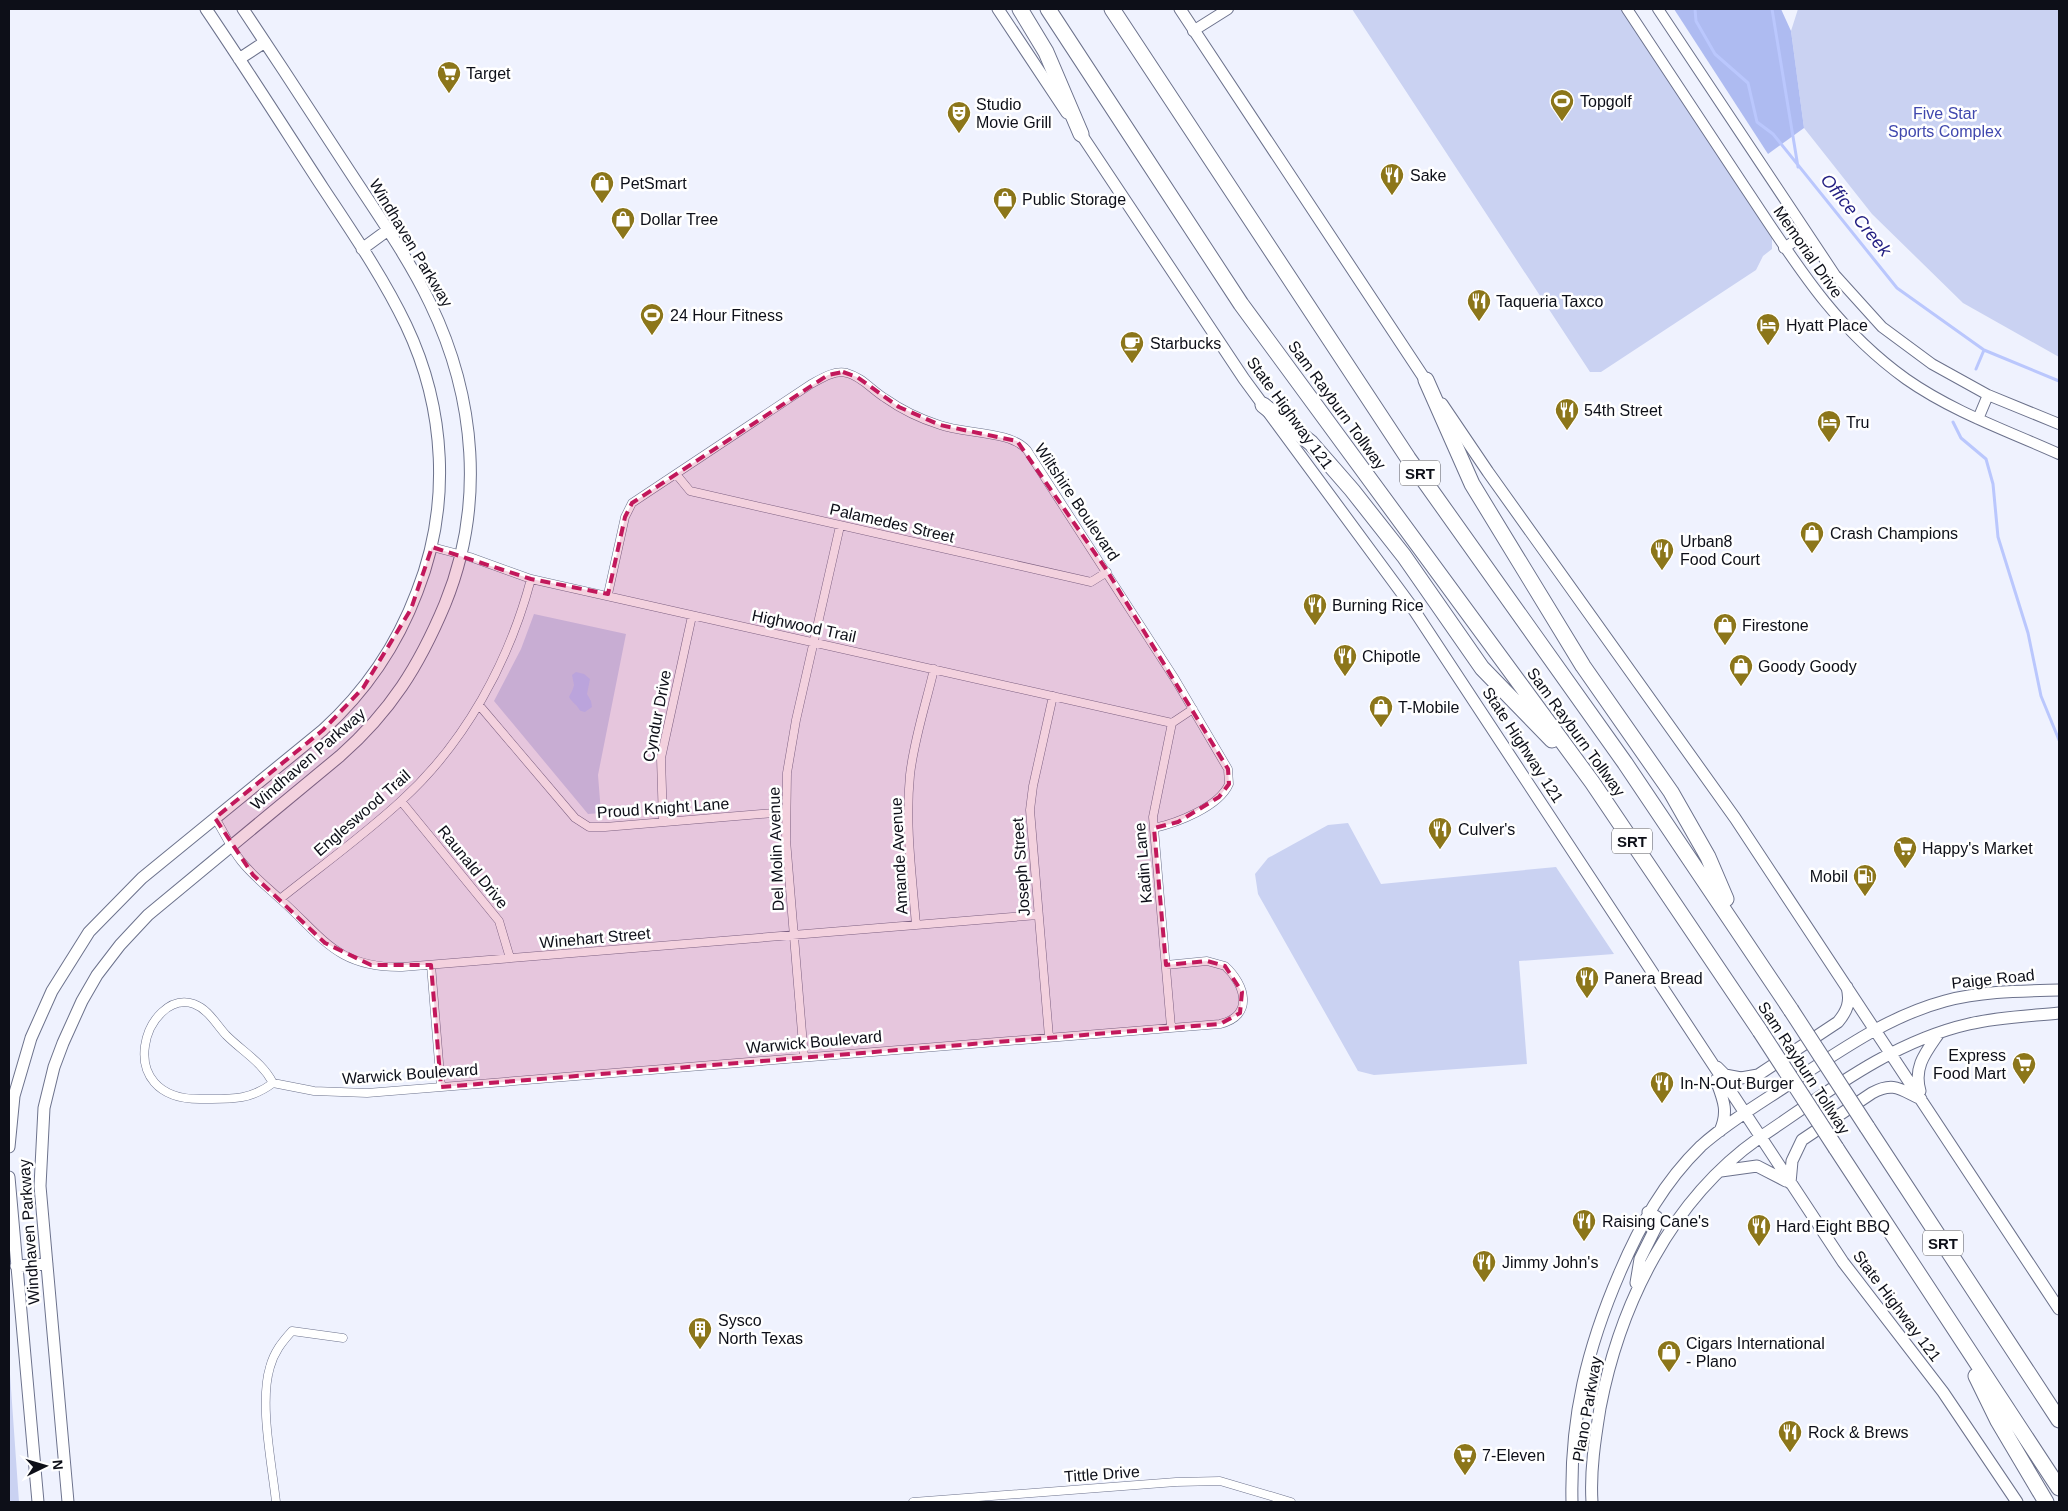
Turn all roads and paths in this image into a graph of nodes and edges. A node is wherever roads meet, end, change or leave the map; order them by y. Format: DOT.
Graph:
graph roads {
  1 [pos="206,9"];
  2 [pos="243,9"];
  3 [pos="998,9"];
  4 [pos="1020,9"];
  5 [pos="1048,9"];
  6 [pos="1112,9"];
  7 [pos="1180,9"];
  8 [pos="1228,9"];
  9 [pos="1628,9"];
  10 [pos="1658,9"];
  11 [pos="1193,31"];
  12 [pos="265,42"];
  13 [pos="239,59"];
  14 [pos="1081,134"];
  15 [pos="388,230"];
  16 [pos="1806,233"];
  17 [pos="1784,248"];
  18 [pos="362,249"];
  19 [pos="1426,380"];
  20 [pos="1988,396"];
  21 [pos="1263,405"];
  22 [pos="1978,420"];
  23 [pos="2059,424"];
  24 [pos="2059,454"];
  25 [pos="676,474"];
  26 [pos="840,526"];
  27 [pos="432,547"];
  28 [pos="462,554"];
  29 [pos="1108,572"];
  30 [pos="531,579"];
  31 [pos="608,594"];
  32 [pos="692,616"];
  33 [pos="814,642"];
  34 [pos="934,669"];
  35 [pos="1053,696"];
  36 [pos="478,704"];
  37 [pos="1193,709"];
  38 [pos="1172,723"];
  39 [pos="1592,782"];
  40 [pos="401,801"];
  41 [pos="785,812"];
  42 [pos="215,818"];
  43 [pos="663,822"];
  44 [pos="1154,828"];
  45 [pos="233,845"];
  46 [pos="280,899"];
  47 [pos="1038,915"];
  48 [pos="916,925"];
  49 [pos="1739,930"];
  50 [pos="794,935"];
  51 [pos="510,958"];
  52 [pos="1166,964"];
  53 [pos="431,965"];
  54 [pos="1847,985"];
  55 [pos="2059,990"];
  56 [pos="2059,1013"];
  57 [pos="1171,1027"];
  58 [pos="1875,1028"];
  59 [pos="1939,1033"];
  60 [pos="1049,1037"];
  61 [pos="1891,1052"];
  62 [pos="804,1057"];
  63 [pos="1707,1057"];
  64 [pos="273,1083"];
  65 [pos="441,1087"];
  66 [pos="1923,1100"];
  67 [pos="1744,1115"];
  68 [pos="1719,1132"];
  69 [pos="1760,1138"];
  70 [pos="9,1148"];
  71 [pos="1720,1171"];
  72 [pos="9,1176"];
  73 [pos="1790,1183"];
  74 [pos="1648,1212"];
  75 [pos="47,1264"];
  76 [pos="16,1266"];
  77 [pos="1634,1295"];
  78 [pos="2059,1309"];
  79 [pos="1946,1316"];
  80 [pos="343,1338"];
  81 [pos="2059,1420"];
  82 [pos="2059,1488"];
  83 [pos="38,1502"];
  84 [pos="68,1502"];
  85 [pos="276,1502"];
  86 [pos="913,1502"];
  87 [pos="1291,1502"];
  88 [pos="1572,1502"];
  89 [pos="1592,1502"];
  90 [pos="2017,1502"];
  91 [pos="2046,1502"];
  1 -- 13 [label="main road, Windhaven Parkway"];
  2 -- 12 [label="main road, Windhaven Parkway"];
  3 -- 14 [label="main road, State Highway 121"];
  4 -- 14 [label="highway"];
  5 -- 39 [label="highway, Sam Rayburn Tollway / SRT"];
  6 -- 49 [label="highway, Sam Rayburn Tollway / SRT"];
  7 -- 11 [label="main road"];
  8 -- 11 [label="street"];
  9 -- 17 [label="street, Memorial Drive"];
  10 -- 16 [label="street, Memorial Drive"];
  11 -- 19 [label="main road"];
  12 -- 13 [label="main road"];
  12 -- 15 [label="main road, Windhaven Parkway"];
  13 -- 18 [label="main road, Windhaven Parkway"];
  14 -- 21 [label="main road, State Highway 121"];
  15 -- 18 [label="main road"];
  15 -- 28 [label="main road, Windhaven Parkway"];
  16 -- 17 [label="street"];
  16 -- 20 [label="street, Memorial Drive"];
  17 -- 22 [label="street, Memorial Drive"];
  18 -- 27 [label="main road, Windhaven Parkway"];
  19 -- 49 [label="highway"];
  19 -- 54 [label="main road"];
  20 -- 22 [label="street"];
  20 -- 23 [label="street, Memorial Drive"];
  21 -- 39 [label="highway"];
  21 -- 63 [label="main road, State Highway 121"];
  22 -- 24 [label="street, Memorial Drive"];
  25 -- 26 [label="street, Palamedes Street"];
  25 -- 29 [label="street, Wiltshire Boulevard"];
  25 -- 31 [label="street, Wiltshire Boulevard"];
  26 -- 29 [label="street, Palamedes Street"];
  26 -- 33 [label="street, Del Molin Avenue"];
  27 -- 28 [label="street, Highwood Trail"];
  27 -- 42 [label="main road, Windhaven Parkway"];
  28 -- 30 [label="street, Highwood Trail"];
  28 -- 45 [label="main road, Windhaven Parkway"];
  29 -- 37 [label="street, Wiltshire Boulevard"];
  30 -- 31 [label="street, Highwood Trail"];
  30 -- 36 [label="street, Engleswood Trail"];
  31 -- 32 [label="street, Highwood Trail"];
  32 -- 33 [label="street, Highwood Trail"];
  32 -- 43 [label="street, Cyndur Drive"];
  33 -- 34 [label="street, Highwood Trail"];
  33 -- 41 [label="street, Del Molin Avenue"];
  34 -- 35 [label="street, Highwood Trail"];
  34 -- 48 [label="street, Amande Avenue"];
  35 -- 38 [label="street, Highwood Trail"];
  35 -- 47 [label="street, Joseph Street"];
  36 -- 40 [label="street, Engleswood Trail"];
  36 -- 43 [label="street, Proud Knight Lane"];
  37 -- 38 [label="street"];
  37 -- 44 [label="street, Wiltshire Boulevard"];
  38 -- 44 [label="street, Kadin Lane"];
  39 -- 79 [label="highway, Sam Rayburn Tollway / SRT, bridge"];
  40 -- 46 [label="street, Engleswood Trail"];
  40 -- 51 [label="street, Raunald Drive"];
  41 -- 43 [label="street, Proud Knight Lane"];
  41 -- 50 [label="street, Del Molin Avenue"];
  42 -- 45 [label="street, Winehart Street"];
  42 -- 70 [label="main road, Windhaven Parkway"];
  44 -- 52 [label="street, Kadin Lane"];
  45 -- 46 [label="street, Winehart Street"];
  45 -- 75 [label="main road, Windhaven Parkway"];
  46 -- 53 [label="street, Winehart Street"];
  47 -- 48 [label="street, Winehart Street"];
  47 -- 60 [label="street, Joseph Street"];
  48 -- 50 [label="street, Winehart Street"];
  49 -- 81 [label="highway, Sam Rayburn Tollway / SRT, bridge"];
  50 -- 51 [label="street, Winehart Street"];
  50 -- 62 [label="street, Del Molin Avenue"];
  51 -- 53 [label="street, Winehart Street"];
  52 -- 57 [label="street, Kadin Lane"];
  52 -- 57 [label="street, Warwick Boulevard"];
  53 -- 65 [label="street"];
  54 -- 58 [label="main road"];
  54 -- 63 [label="main road"];
  55 -- 58 [label="main road, Paige Road"];
  56 -- 59 [label="main road"];
  57 -- 60 [label="street, Warwick Boulevard"];
  58 -- 61 [label="main road"];
  58 -- 67 [label="main road, Plano Parkway"];
  59 -- 61 [label="main road"];
  59 -- 66 [label="main road"];
  60 -- 62 [label="street, Warwick Boulevard"];
  61 -- 66 [label="main road"];
  61 -- 69 [label="main road, Plano Parkway"];
  62 -- 65 [label="street, Warwick Boulevard"];
  63 -- 67 [label="main road, State Highway 121"];
  63 -- 68 [label="main road"];
  64 -- 64 [label="street"];
  64 -- 65 [label="street, Warwick Boulevard"];
  66 -- 73 [label="main road"];
  66 -- 78 [label="main road"];
  67 -- 68 [label="main road, Plano Parkway"];
  67 -- 69 [label="main road, State Highway 121"];
  68 -- 74 [label="main road, Plano Parkway"];
  69 -- 71 [label="main road, Plano Parkway"];
  69 -- 73 [label="main road, State Highway 121"];
  71 -- 73 [label="main road"];
  71 -- 77 [label="main road, Plano Parkway"];
  72 -- 76 [label="main road, Windhaven Parkway"];
  73 -- 90 [label="main road, State Highway 121"];
  74 -- 77 [label="main road"];
  74 -- 88 [label="main road, Plano Parkway"];
  75 -- 76 [label="main road"];
  75 -- 84 [label="main road, Windhaven Parkway"];
  76 -- 83 [label="main road, Windhaven Parkway"];
  77 -- 89 [label="main road, Plano Parkway"];
  79 -- 82 [label="highway, Sam Rayburn Tollway / SRT"];
  79 -- 91 [label="highway"];
  80 -- 85 [label="street"];
  86 -- 87 [label="street, Tittle Drive"];
}
